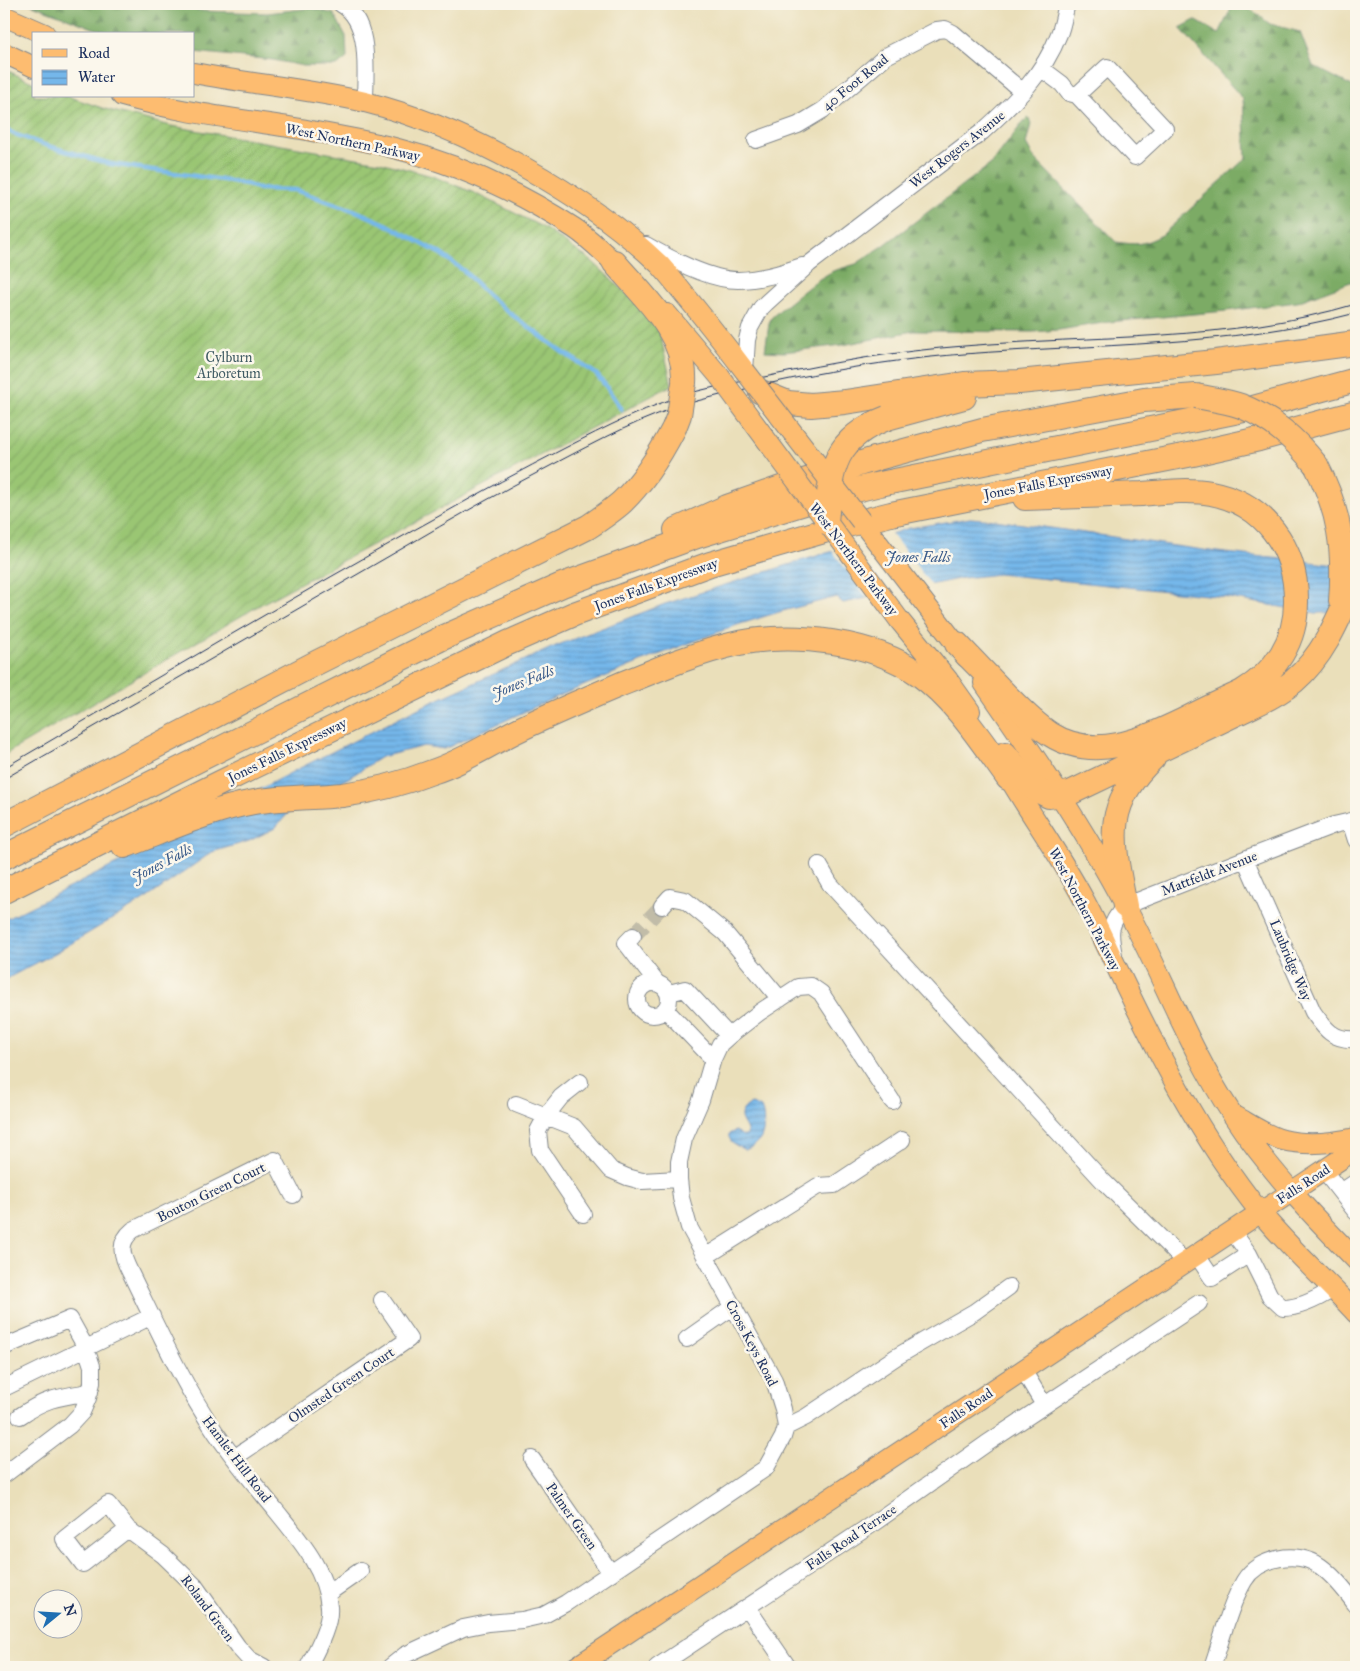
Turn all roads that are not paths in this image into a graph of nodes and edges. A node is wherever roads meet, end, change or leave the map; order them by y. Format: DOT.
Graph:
graph roads {
  1 [pos="341,4"];
  2 [pos="1067,4"];
  3 [pos="4,16"];
  4 [pos="41,32"];
  5 [pos="4,53"];
  6 [pos="32,66"];
  7 [pos="1042,69"];
  8 [pos="195,73"];
  9 [pos="1023,92"];
  10 [pos="1077,95"];
  11 [pos="129,98"];
  12 [pos="365,102"];
  13 [pos="756,140"];
  14 [pos="615,227"];
  15 [pos="614,262"];
  16 [pos="809,264"];
  17 [pos="1356,344"];
  18 [pos="745,371"];
  19 [pos="1356,380"];
  20 [pos="761,392"];
  21 [pos="884,408"];
  22 [pos="1356,413"];
  23 [pos="830,481"];
  24 [pos="960,500"];
  25 [pos="826,522"];
  26 [pos="1356,579"];
  27 [pos="562,585"];
  28 [pos="1334,627"];
  29 [pos="957,644"];
  30 [pos="968,707"];
  31 [pos="1164,748"];
  32 [pos="1008,778"];
  33 [pos="1060,795"];
  34 [pos="1353,820"];
  35 [pos="4,825"];
  36 [pos="1356,840"];
  37 [pos="4,857"];
  38 [pos="1245,859"];
  39 [pos="819,865"];
  40 [pos="4,892"];
  41 [pos="662,906"];
  42 [pos="1126,906"];
  43 [pos="633,936"];
  44 [pos="1117,969"];
  45 [pos="656,982"];
  46 [pos="669,993"];
  47 [pos="780,999"];
  48 [pos="666,1010"];
  49 [pos="729,1036"];
  50 [pos="1356,1039"];
  51 [pos="713,1059"];
  52 [pos="580,1082"];
  53 [pos="892,1101"];
  54 [pos="516,1104"];
  55 [pos="1232,1114"];
  56 [pos="546,1116"];
  57 [pos="1356,1138"];
  58 [pos="902,1140"];
  59 [pos="1356,1149"];
  60 [pos="1324,1170"];
  61 [pos="679,1179"];
  62 [pos="1356,1182"];
  63 [pos="1291,1192"];
  64 [pos="1341,1192"];
  65 [pos="293,1195"];
  66 [pos="1355,1208"];
  67 [pos="1260,1212"];
  68 [pos="582,1214"];
  69 [pos="1232,1231"];
  70 [pos="122,1249"];
  71 [pos="1249,1254"];
  72 [pos="705,1257"];
  73 [pos="1190,1258"];
  74 [pos="1356,1260"];
  75 [pos="1009,1287"];
  76 [pos="1334,1289"];
  77 [pos="382,1300"];
  78 [pos="1199,1303"];
  79 [pos="734,1306"];
  80 [pos="1356,1313"];
  81 [pos="152,1316"];
  82 [pos="687,1339"];
  83 [pos="4,1346"];
  84 [pos="86,1348"];
  85 [pos="1023,1370"];
  86 [pos="4,1388"];
  87 [pos="90,1392"];
  88 [pos="1044,1405"];
  89 [pos="20,1416"];
  90 [pos="786,1427"];
  91 [pos="234,1458"];
  92 [pos="532,1459"];
  93 [pos="4,1474"];
  94 [pos="128,1529"];
  95 [pos="360,1571"];
  96 [pos="611,1573"];
  97 [pos="327,1594"];
  98 [pos="1356,1605"];
  99 [pos="747,1607"];
  100 [pos="427,1645"];
  101 [pos="264,1667"];
  102 [pos="308,1667"];
  103 [pos="390,1667"];
  104 [pos="407,1667"];
  105 [pos="576,1667"];
  106 [pos="657,1667"];
  107 [pos="788,1667"];
  108 [pos="1212,1667"];
  1 -- 12 [label="street"];
  2 -- 7 [label="street, West Rogers Avenue"];
  3 -- 4 [label="main road"];
  5 -- 6 [label="main road"];
  7 -- 9 [label="street, West Rogers Avenue"];
  7 -- 10 [label="street"];
  8 -- 12 [label="main road, West Northern Parkway"];
  9 -- 13 [label="street, 40 Foot Road"];
  9 -- 16 [label="street, West Rogers Avenue"];
  10 -- 10 [label="street"];
  11 -- 15 [label="main road, West Northern Parkway"];
  12 -- 14 [label="main road, West Northern Parkway"];
  14 -- 16 [label="street, West Rogers Avenue"];
  14 -- 18 [label="main road, West Northern Parkway"];
  15 -- 25 [label="main road, West Northern Parkway, bridge"];
  15 -- 35 [label="highway, bridge"];
  16 -- 18 [label="street, West Rogers Avenue"];
  17 -- 21 [label="highway"];
  18 -- 20 [label="main road, West Northern Parkway, bridge"];
  19 -- 27 [label="highway"];
  20 -- 21 [label="highway"];
  20 -- 23 [label="main road, West Northern Parkway, bridge"];
  21 -- 23 [label="highway, bridge"];
  22 -- 24 [label="highway, Jones Falls Expressway"];
  23 -- 25 [label="highway, bridge"];
  23 -- 29 [label="main road, West Northern Parkway, bridge"];
  24 -- 29 [label="highway"];
  24 -- 40 [label="highway, Jones Falls Expressway"];
  25 -- 30 [label="main road, West Northern Parkway, bridge"];
  26 -- 28 [label="highway"];
  27 -- 28 [label="highway, bridge"];
  27 -- 37 [label="highway"];
  28 -- 31 [label="highway"];
  29 -- 33 [label="main road, West Northern Parkway"];
  30 -- 32 [label="main road, West Northern Parkway"];
  30 -- 33 [label="highway"];
  31 -- 33 [label="highway"];
  31 -- 42 [label="highway"];
  32 -- 40 [label="highway"];
  32 -- 44 [label="main road, West Northern Parkway"];
  33 -- 42 [label="main road, West Northern Parkway"];
  34 -- 36 [label="street"];
  34 -- 38 [label="street, Mattfeldt Avenue"];
  38 -- 42 [label="street, Mattfeldt Avenue"];
  38 -- 50 [label="street, Laubridge Way"];
  39 -- 73 [label="street"];
  41 -- 47 [label="street"];
  42 -- 44 [label="street"];
  42 -- 55 [label="main road, West Northern Parkway"];
  43 -- 45 [label="street"];
  44 -- 67 [label="main road, West Northern Parkway"];
  45 -- 46 [label="street"];
  45 -- 48 [label="street"];
  46 -- 48 [label="street"];
  46 -- 49 [label="street"];
  47 -- 49 [label="street, Cross Keys Road"];
  47 -- 53 [label="street, Cross Keys Road"];
  48 -- 51 [label="street"];
  49 -- 51 [label="street, Cross Keys Road"];
  51 -- 61 [label="street, Cross Keys Road"];
  52 -- 56 [label="street"];
  54 -- 56 [label="street"];
  55 -- 57 [label="main road"];
  55 -- 63 [label="main road, West Northern Parkway"];
  56 -- 61 [label="street"];
  56 -- 68 [label="street"];
  58 -- 72 [label="street"];
  59 -- 60 [label="main road, Falls Road"];
  60 -- 63 [label="main road, Falls Road"];
  60 -- 64 [label="street"];
  61 -- 72 [label="street, Cross Keys Road"];
  62 -- 64 [label="street"];
  63 -- 67 [label="main road, Falls Road"];
  63 -- 74 [label="main road, West Northern Parkway"];
  64 -- 66 [label="street"];
  65 -- 70 [label="street, Bouton Green Court"];
  67 -- 69 [label="main road, Falls Road"];
  67 -- 76 [label="main road, West Northern Parkway"];
  69 -- 71 [label="street"];
  69 -- 73 [label="main road, Falls Road"];
  70 -- 81 [label="street, Hamlet Hill Road"];
  71 -- 73 [label="street"];
  71 -- 76 [label="street"];
  72 -- 79 [label="street, Cross Keys Road"];
  73 -- 85 [label="main road, Falls Road"];
  75 -- 90 [label="street"];
  76 -- 80 [label="main road, West Northern Parkway"];
  77 -- 91 [label="street, Olmsted Green Court"];
  78 -- 88 [label="street, Falls Road Terrace"];
  79 -- 82 [label="street"];
  79 -- 90 [label="street, Cross Keys Road"];
  81 -- 84 [label="street"];
  81 -- 91 [label="street, Hamlet Hill Road"];
  83 -- 84 [label="street"];
  84 -- 86 [label="street"];
  84 -- 87 [label="street"];
  85 -- 88 [label="street"];
  85 -- 105 [label="main road, Falls Road"];
  87 -- 89 [label="street"];
  87 -- 93 [label="street"];
  88 -- 99 [label="street, Falls Road Terrace"];
  90 -- 96 [label="street"];
  91 -- 97 [label="street, Hamlet Hill Road"];
  92 -- 96 [label="street, Palmer Green"];
  94 -- 101 [label="street, Roland Green"];
  95 -- 97 [label="street"];
  96 -- 100 [label="street"];
  97 -- 102 [label="street, Hamlet Hill Road"];
  98 -- 108 [label="street"];
  99 -- 106 [label="street, Falls Road Terrace"];
  99 -- 107 [label="street"];
  100 -- 103 [label="street"];
  100 -- 104 [label="street"];
}
